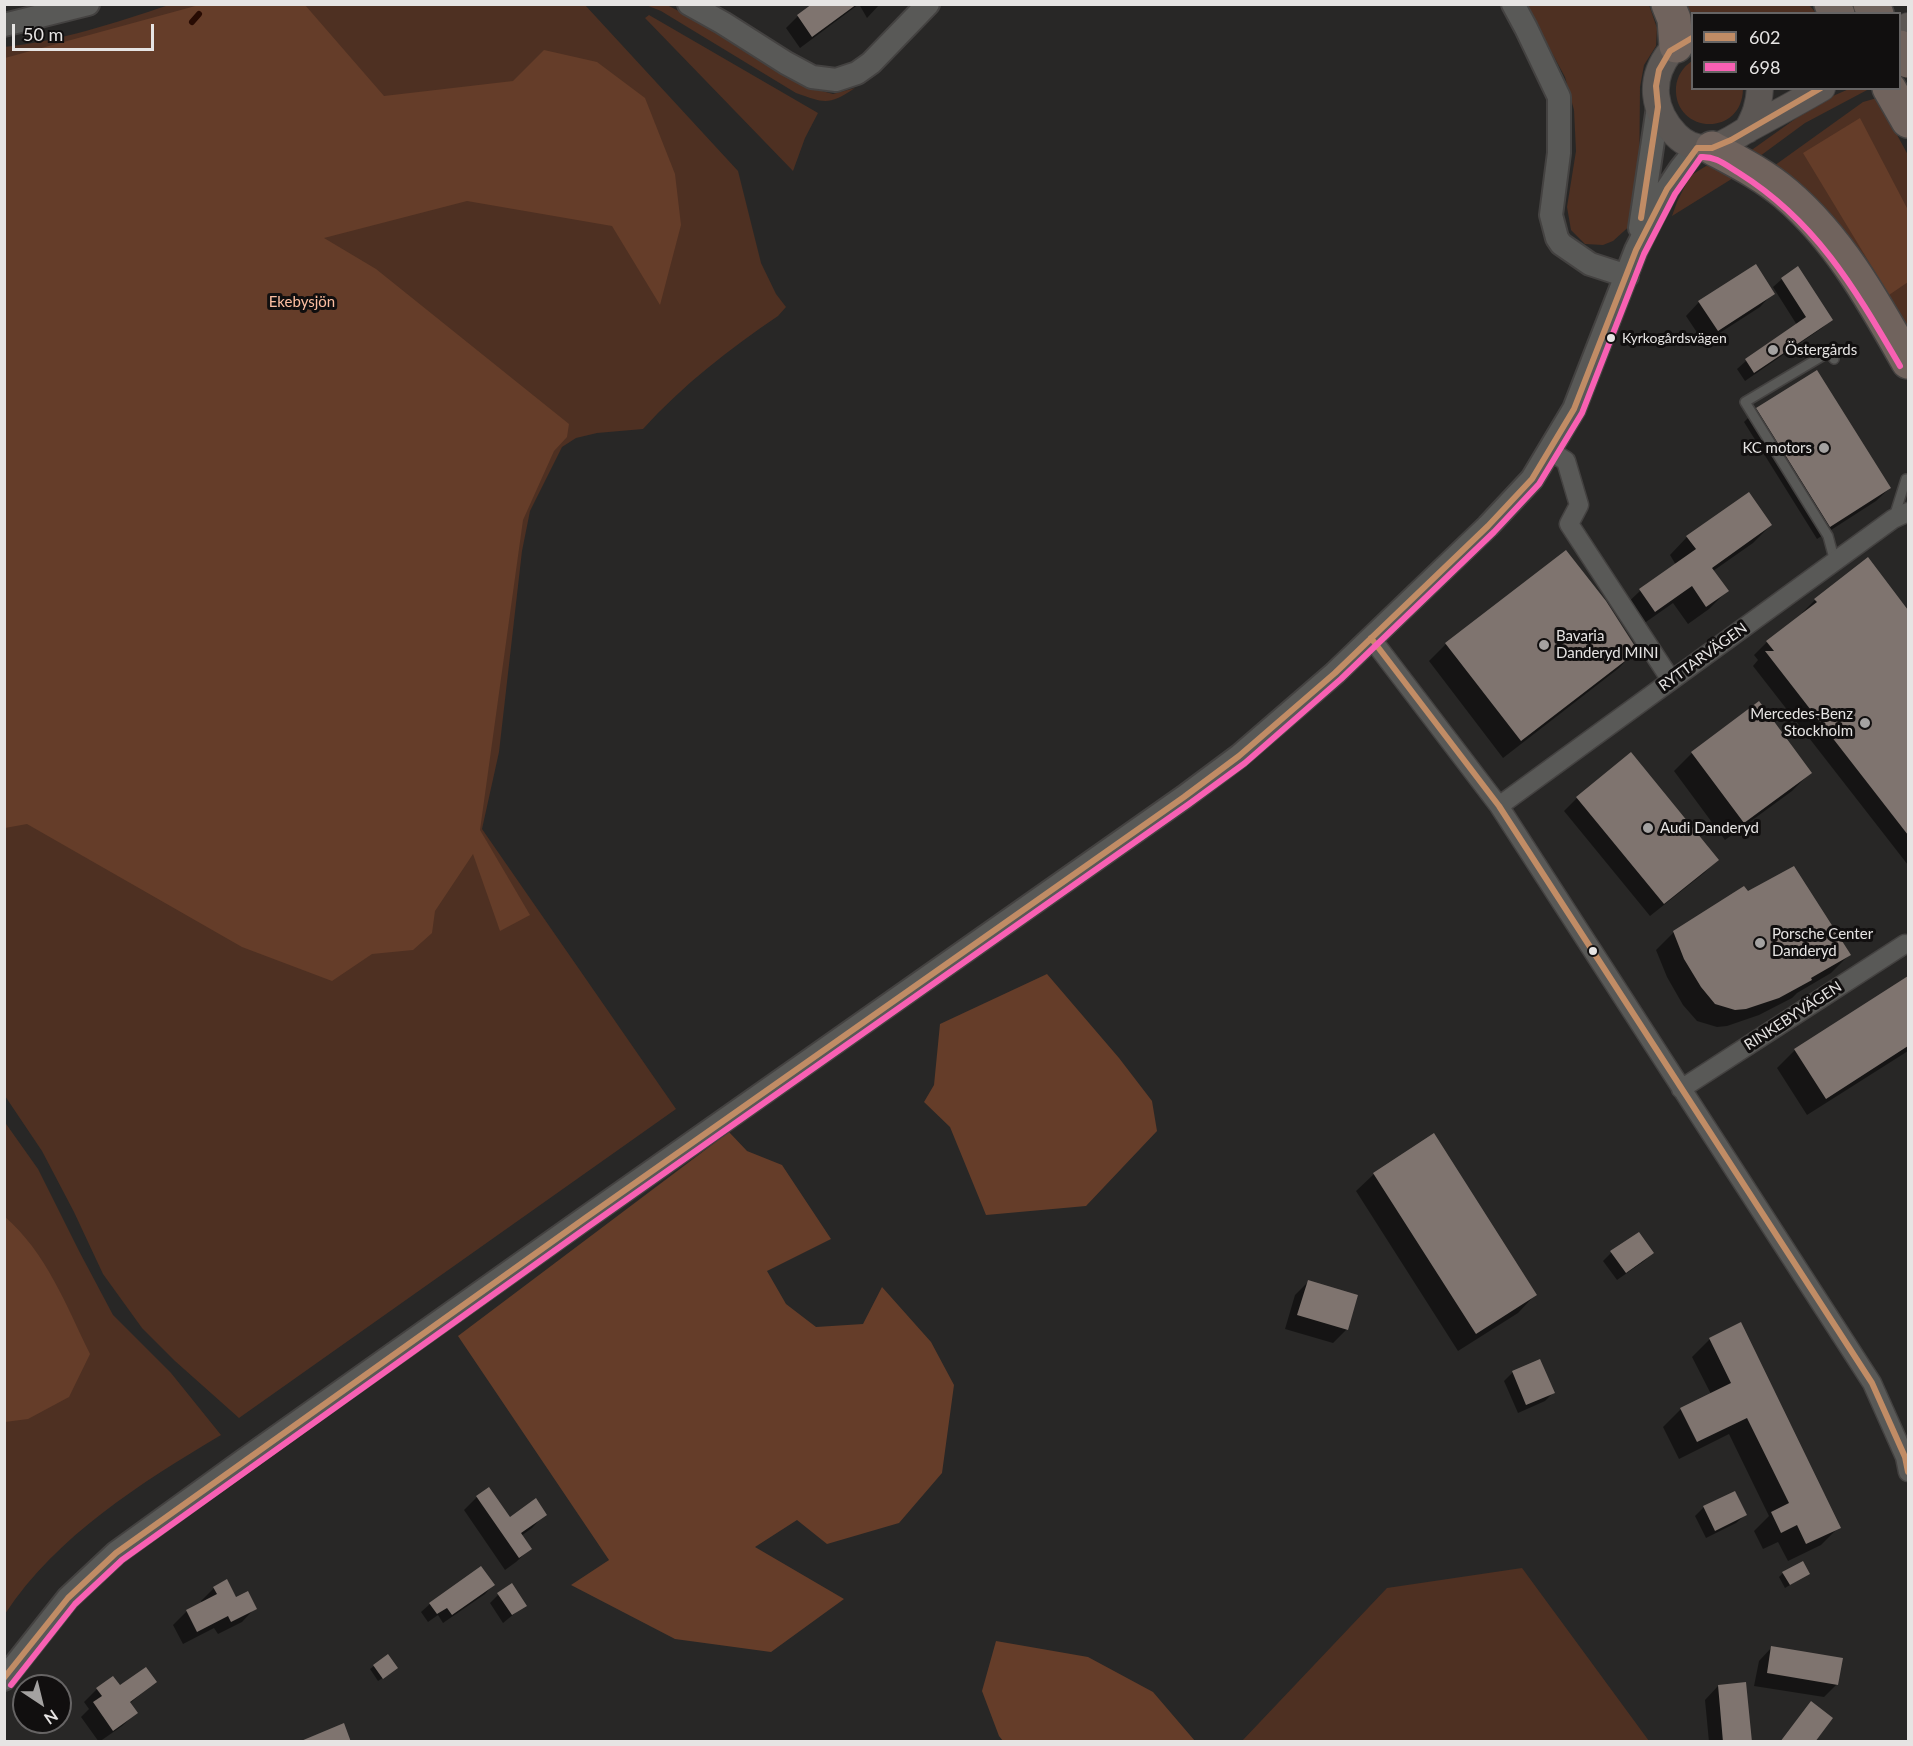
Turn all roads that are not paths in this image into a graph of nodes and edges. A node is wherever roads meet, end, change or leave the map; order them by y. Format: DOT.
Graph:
graph roads {
  1 [pos="88,4"];
  2 [pos="689,4"];
  3 [pos="928,4"];
  4 [pos="1513,4"];
  5 [pos="1668,4"];
  6 [pos="4,25"];
  7 [pos="1684,42"];
  8 [pos="1760,90"];
  9 [pos="1818,90"];
  10 [pos="1658,107"];
  11 [pos="1747,130"];
  12 [pos="1705,148"];
  13 [pos="1636,250"];
  14 [pos="1627,276"];
  15 [pos="1834,359"];
  16 [pos="1908,362"];
  17 [pos="1550,451"];
  18 [pos="1906,479"];
  19 [pos="1901,516"];
  20 [pos="1835,562"];
  21 [pos="1371,638"];
  22 [pos="1671,680"];
  23 [pos="1499,806"];
  24 [pos="1905,944"];
  25 [pos="1681,1089"];
  26 [pos="1908,1472"];
  27 [pos="4,1679"];
  1 -- 6 [label="street"];
  2 -- 3 [label="street"];
  4 -- 14 [label="street"];
  5 -- 7 [label="highway"];
  7 -- 10 [label="main road"];
  8 -- 11 [label="main road"];
  9 -- 11 [label="main road"];
  10 -- 12 [label="main road"];
  10 -- 13 [label="street"];
  11 -- 12 [label="main road"];
  12 -- 13 [label="street"];
  12 -- 16 [label="highway"];
  13 -- 14 [label="street"];
  14 -- 17 [label="street"];
  15 -- 20 [label="lane"];
  17 -- 21 [label="street"];
  17 -- 22 [label="street"];
  18 -- 19 [label="lane"];
  19 -- 20 [label="street, RYTTARVÄGEN"];
  20 -- 22 [label="street, RYTTARVÄGEN"];
  21 -- 23 [label="street"];
  21 -- 27 [label="street"];
  22 -- 23 [label="street, RYTTARVÄGEN"];
  23 -- 25 [label="street"];
  24 -- 25 [label="street, RINKEBYVÄGEN"];
  25 -- 26 [label="street"];
}
